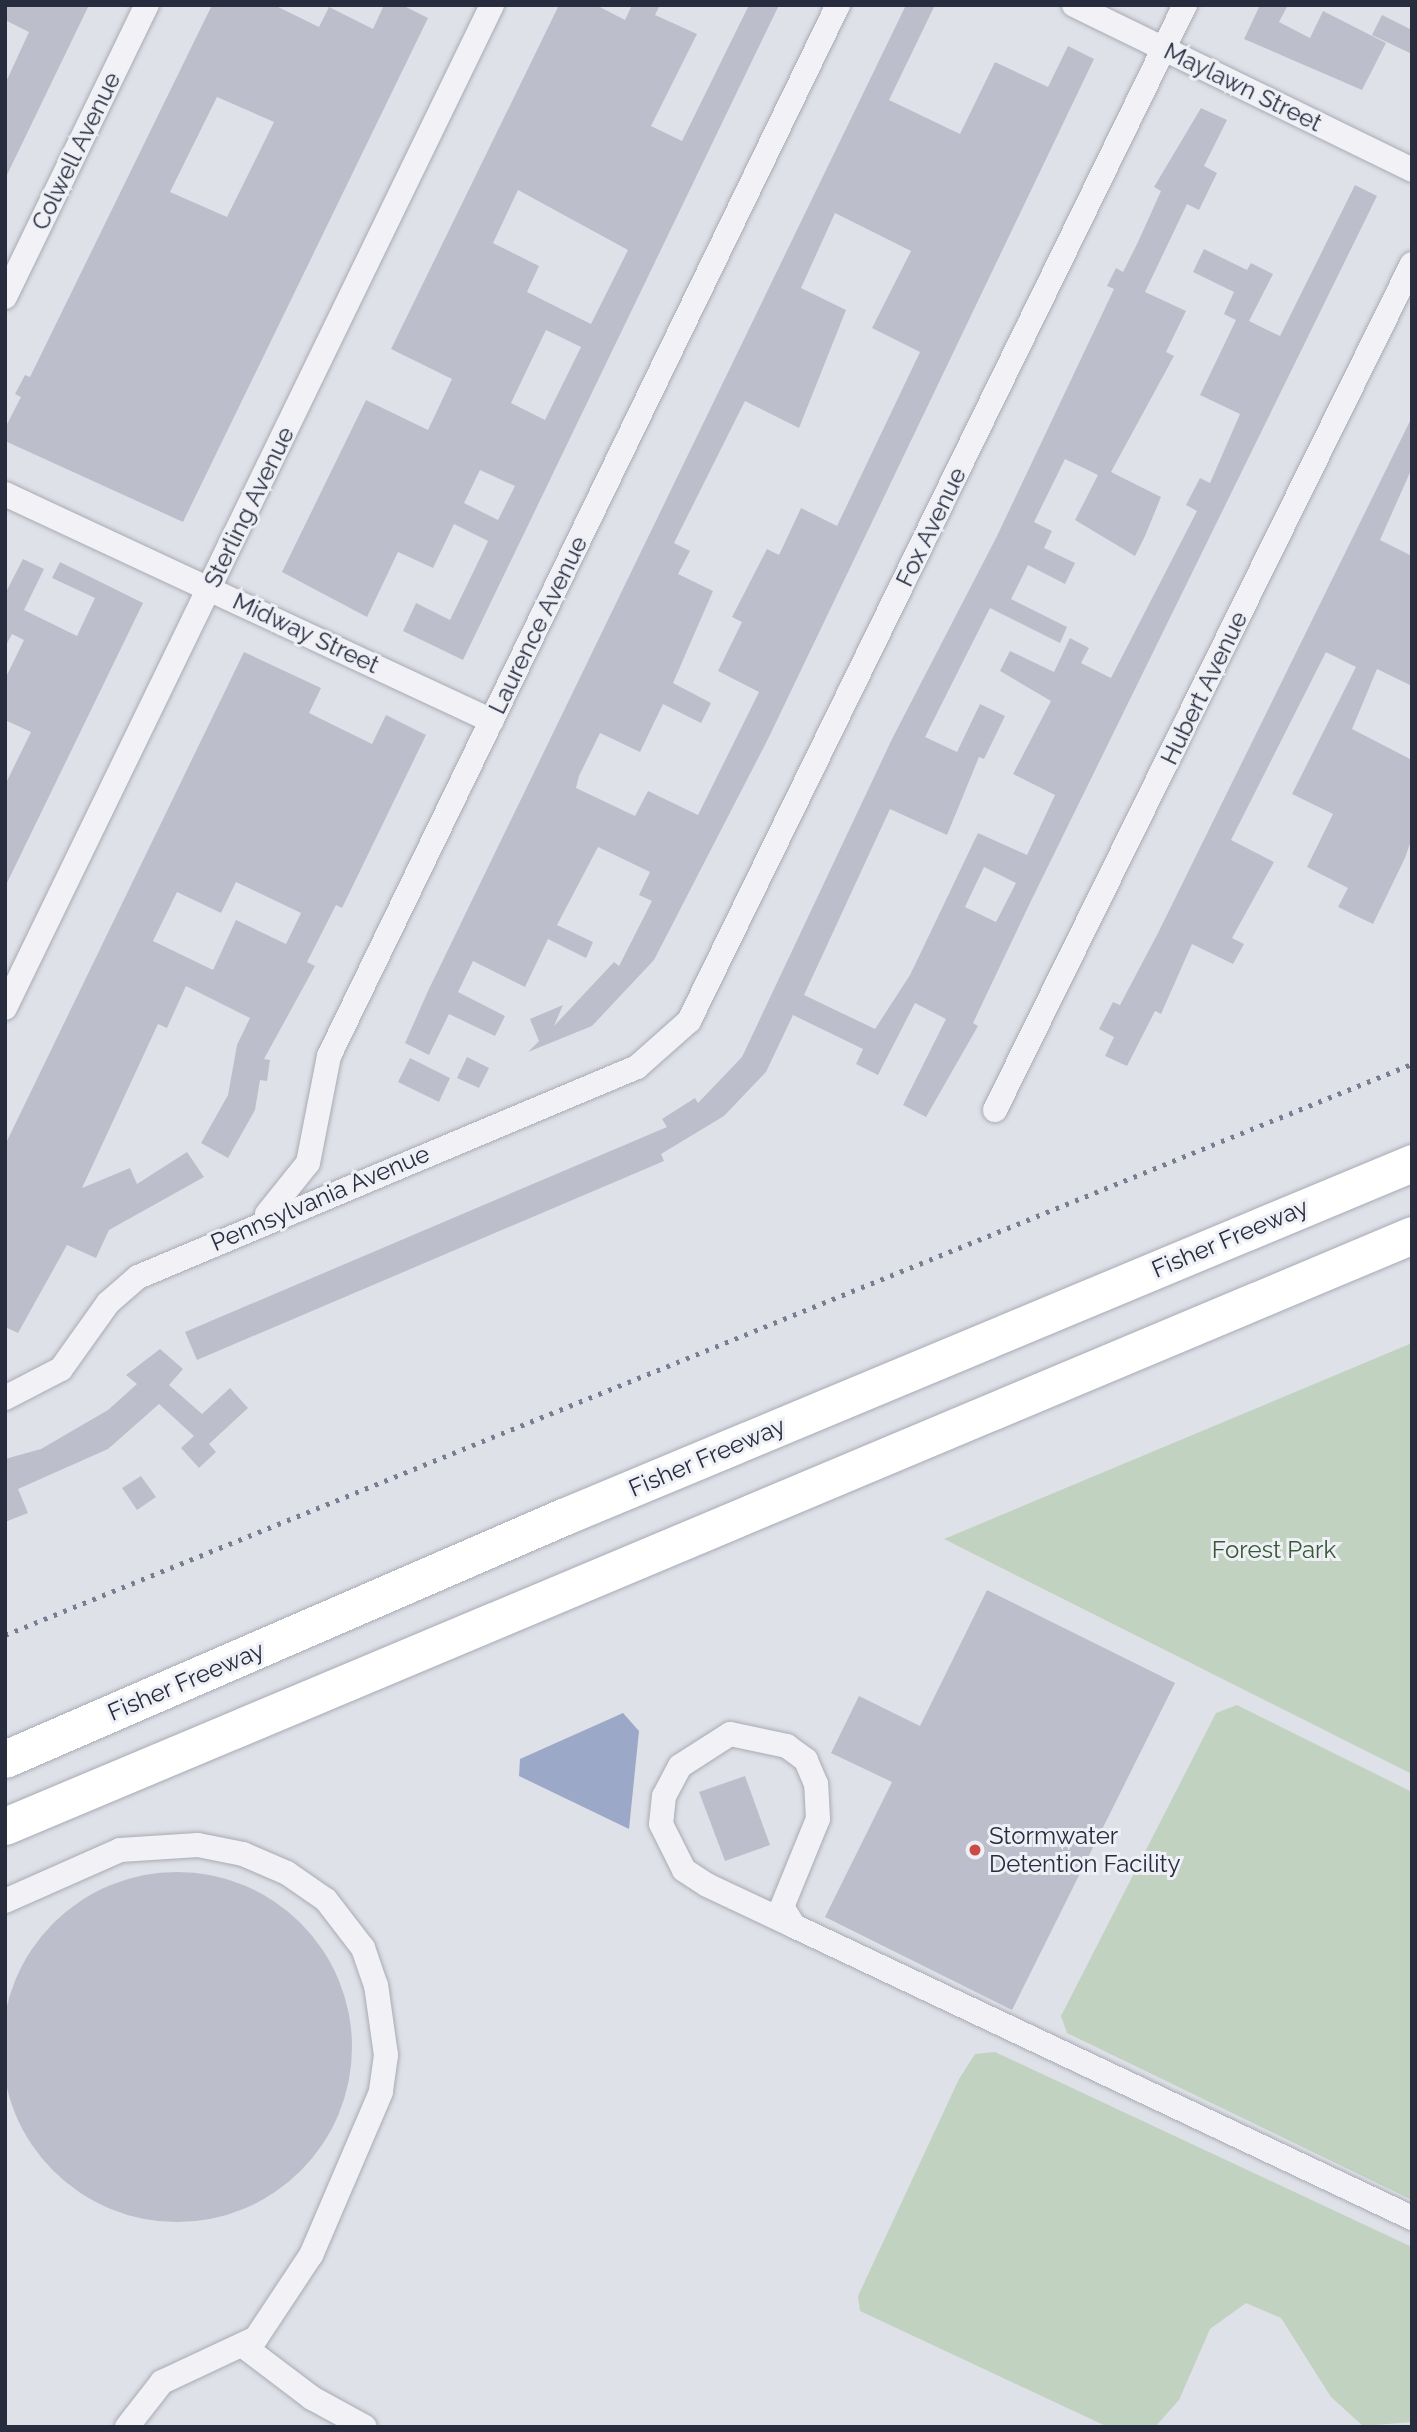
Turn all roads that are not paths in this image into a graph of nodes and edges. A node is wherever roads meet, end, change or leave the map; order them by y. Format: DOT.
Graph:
graph roads {
  1 [pos="147,5"];
  2 [pos="492,5"];
  3 [pos="838,5"];
  4 [pos="1074,5"];
  5 [pos="1185,5"];
  6 [pos="1164,49"];
  7 [pos="1412,170"];
  8 [pos="1412,264"];
  9 [pos="5,297"];
  10 [pos="5,495"];
  11 [pos="209,588"];
  12 [pos="492,721"];
  13 [pos="5,1008"];
  14 [pos="669,1044"];
  15 [pos="995,1110"];
  16 [pos="1412,1163"];
  17 [pos="237,1232"];
  18 [pos="1412,1235"];
  19 [pos="5,1398"];
  20 [pos="5,1759"];
  21 [pos="5,1826"];
  22 [pos="5,1901"];
  23 [pos="794,1926"];
  24 [pos="1412,2218"];
  25 [pos="242,2345"];
  26 [pos="136,2424"];
  27 [pos="365,2427"];
  1 -- 9 [label="street, Colwell Avenue"];
  2 -- 11 [label="street, Sterling Avenue"];
  3 -- 12 [label="street, Laurence Avenue"];
  4 -- 6 [label="street, Maylawn Street"];
  5 -- 6 [label="street, Fox Avenue"];
  6 -- 7 [label="street, Maylawn Street"];
  6 -- 14 [label="street, Fox Avenue"];
  8 -- 15 [label="street, Hubert Avenue"];
  10 -- 11 [label="street, Midway Street"];
  11 -- 12 [label="street, Midway Street"];
  11 -- 13 [label="street, Sterling Avenue"];
  12 -- 17 [label="street, Laurence Avenue"];
  14 -- 17 [label="street, Pennsylvania Avenue"];
  16 -- 20 [label="highway, Fisher Freeway"];
  17 -- 19 [label="street, Pennsylvania Avenue"];
  18 -- 21 [label="highway"];
  22 -- 25 [label="street"];
  23 -- 23 [label="street"];
  23 -- 24 [label="street"];
  25 -- 26 [label="street"];
  25 -- 27 [label="street"];
}
